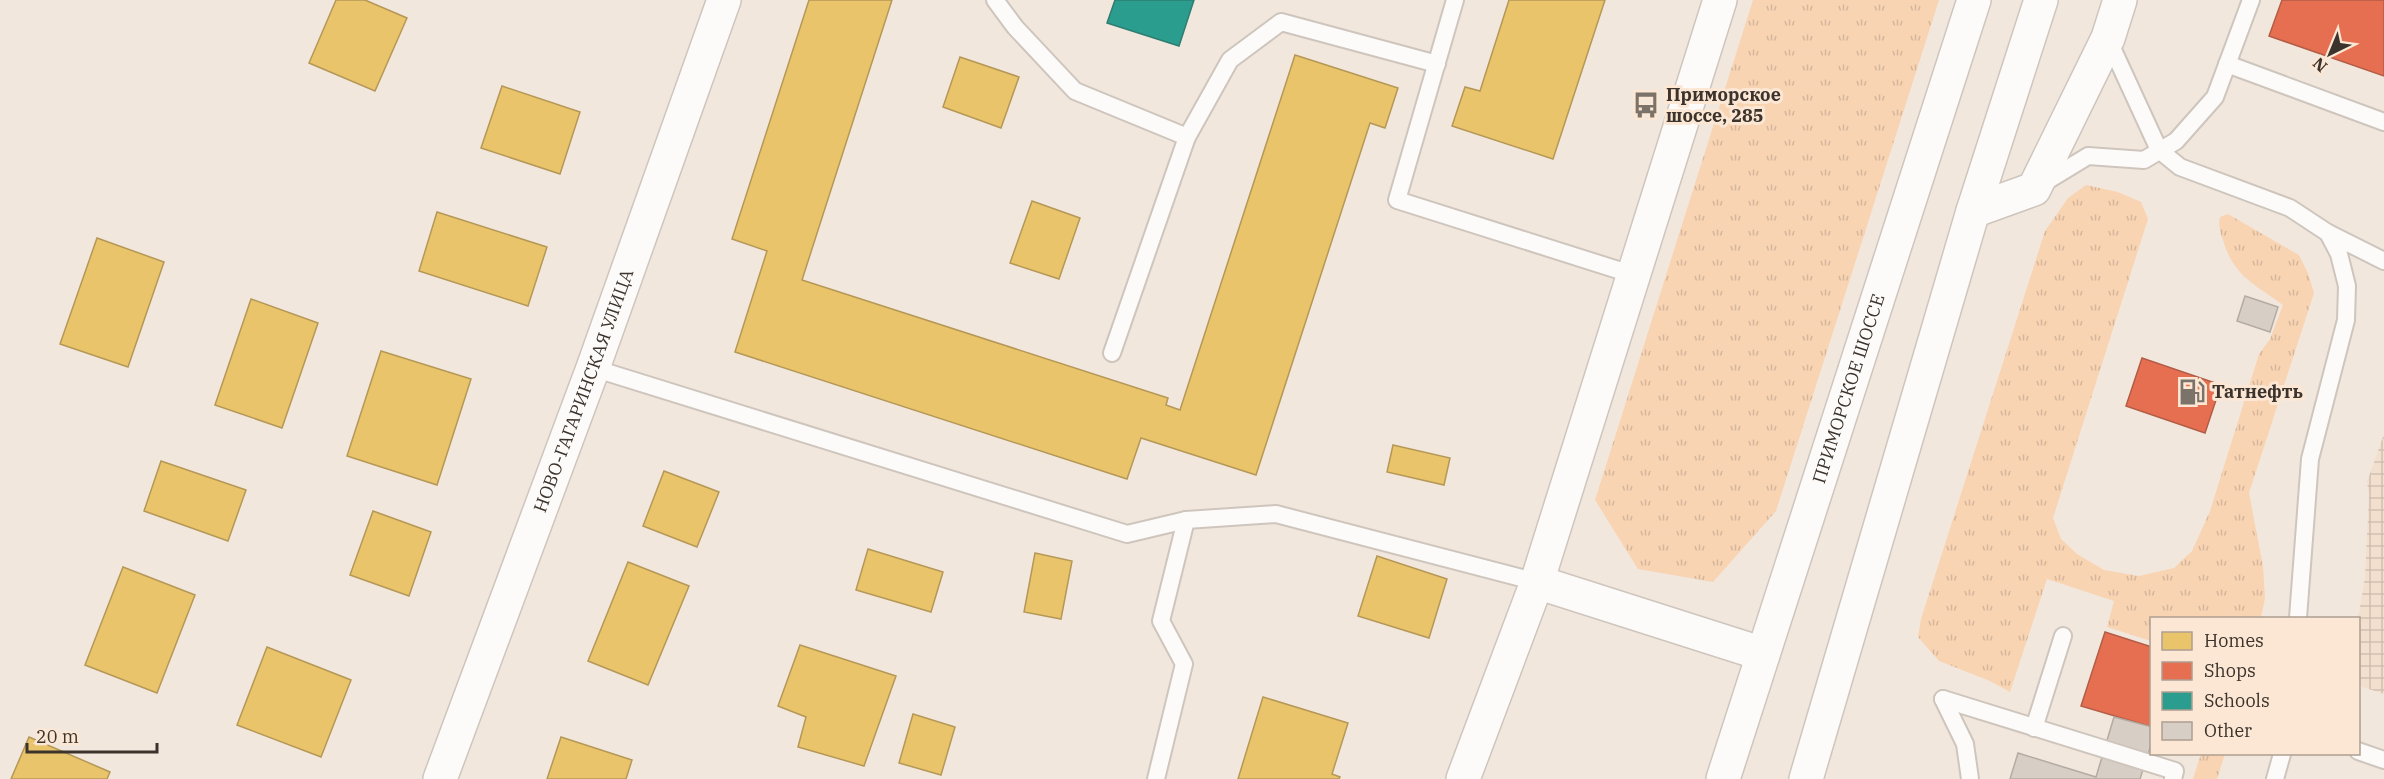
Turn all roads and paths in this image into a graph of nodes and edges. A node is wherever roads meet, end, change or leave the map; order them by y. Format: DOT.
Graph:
graph roads {
  1 [pos="724,0"];
  2 [pos="995,0"];
  3 [pos="1455,0"];
  4 [pos="1720,0"];
  5 [pos="1974,0"];
  6 [pos="2041,0"];
  7 [pos="2120,0"];
  8 [pos="2250,0"];
  9 [pos="2108,38"];
  10 [pos="1437,64"];
  11 [pos="2227,64"];
  12 [pos="2384,122"];
  13 [pos="1187,137"];
  14 [pos="2159,150"];
  15 [pos="2034,189"];
  16 [pos="1973,211"];
  17 [pos="2328,233"];
  18 [pos="2384,261"];
  19 [pos="1634,275"];
  20 [pos="1112,353"];
  21 [pos="592,368"];
  22 [pos="1186,520"];
  23 [pos="1537,582"];
  24 [pos="2298,617"];
  25 [pos="2063,636"];
  26 [pos="1763,654"];
  27 [pos="2034,728"];
  28 [pos="2360,752"];
  29 [pos="2282,755"];
  30 [pos="2384,760"];
  31 [pos="440,779"];
  32 [pos="1156,779"];
  33 [pos="1463,779"];
  34 [pos="1723,779"];
  35 [pos="1806,779"];
  36 [pos="1970,779"];
  37 [pos="2173,779"];
  38 [pos="2276,779"];
  1 -- 21 [label="main road, НОВО-ГАГАРИНСКАЯ УЛИЦА"];
  2 -- 13 [label="lane"];
  3 -- 10 [label="lane"];
  4 -- 19 [label="main road"];
  5 -- 26 [label="main road, ПРИМОРСКОЕ ШОССЕ"];
  6 -- 16 [label="main road"];
  7 -- 9 [label="main road"];
  8 -- 11 [label="lane"];
  9 -- 14 [label="lane"];
  9 -- 15 [label="main road"];
  10 -- 13 [label="lane"];
  10 -- 19 [label="lane"];
  11 -- 12 [label="lane"];
  11 -- 14 [label="lane"];
  13 -- 20 [label="lane"];
  14 -- 15 [label="lane"];
  14 -- 17 [label="lane"];
  15 -- 16 [label="main road"];
  16 -- 35 [label="main road"];
  17 -- 18 [label="lane"];
  17 -- 24 [label="lane"];
  19 -- 23 [label="main road"];
  21 -- 22 [label="lane"];
  21 -- 31 [label="main road, НОВО-ГАГАРИНСКАЯ УЛИЦА"];
  22 -- 23 [label="lane"];
  22 -- 32 [label="lane"];
  23 -- 26 [label="main road"];
  23 -- 33 [label="main road"];
  25 -- 27 [label="lane"];
  26 -- 34 [label="main road, ПРИМОРСКОЕ ШОССЕ"];
  27 -- 36 [label="lane"];
  27 -- 37 [label="lane"];
  28 -- 30 [label="lane"];
  29 -- 38 [label="lane"];
}
